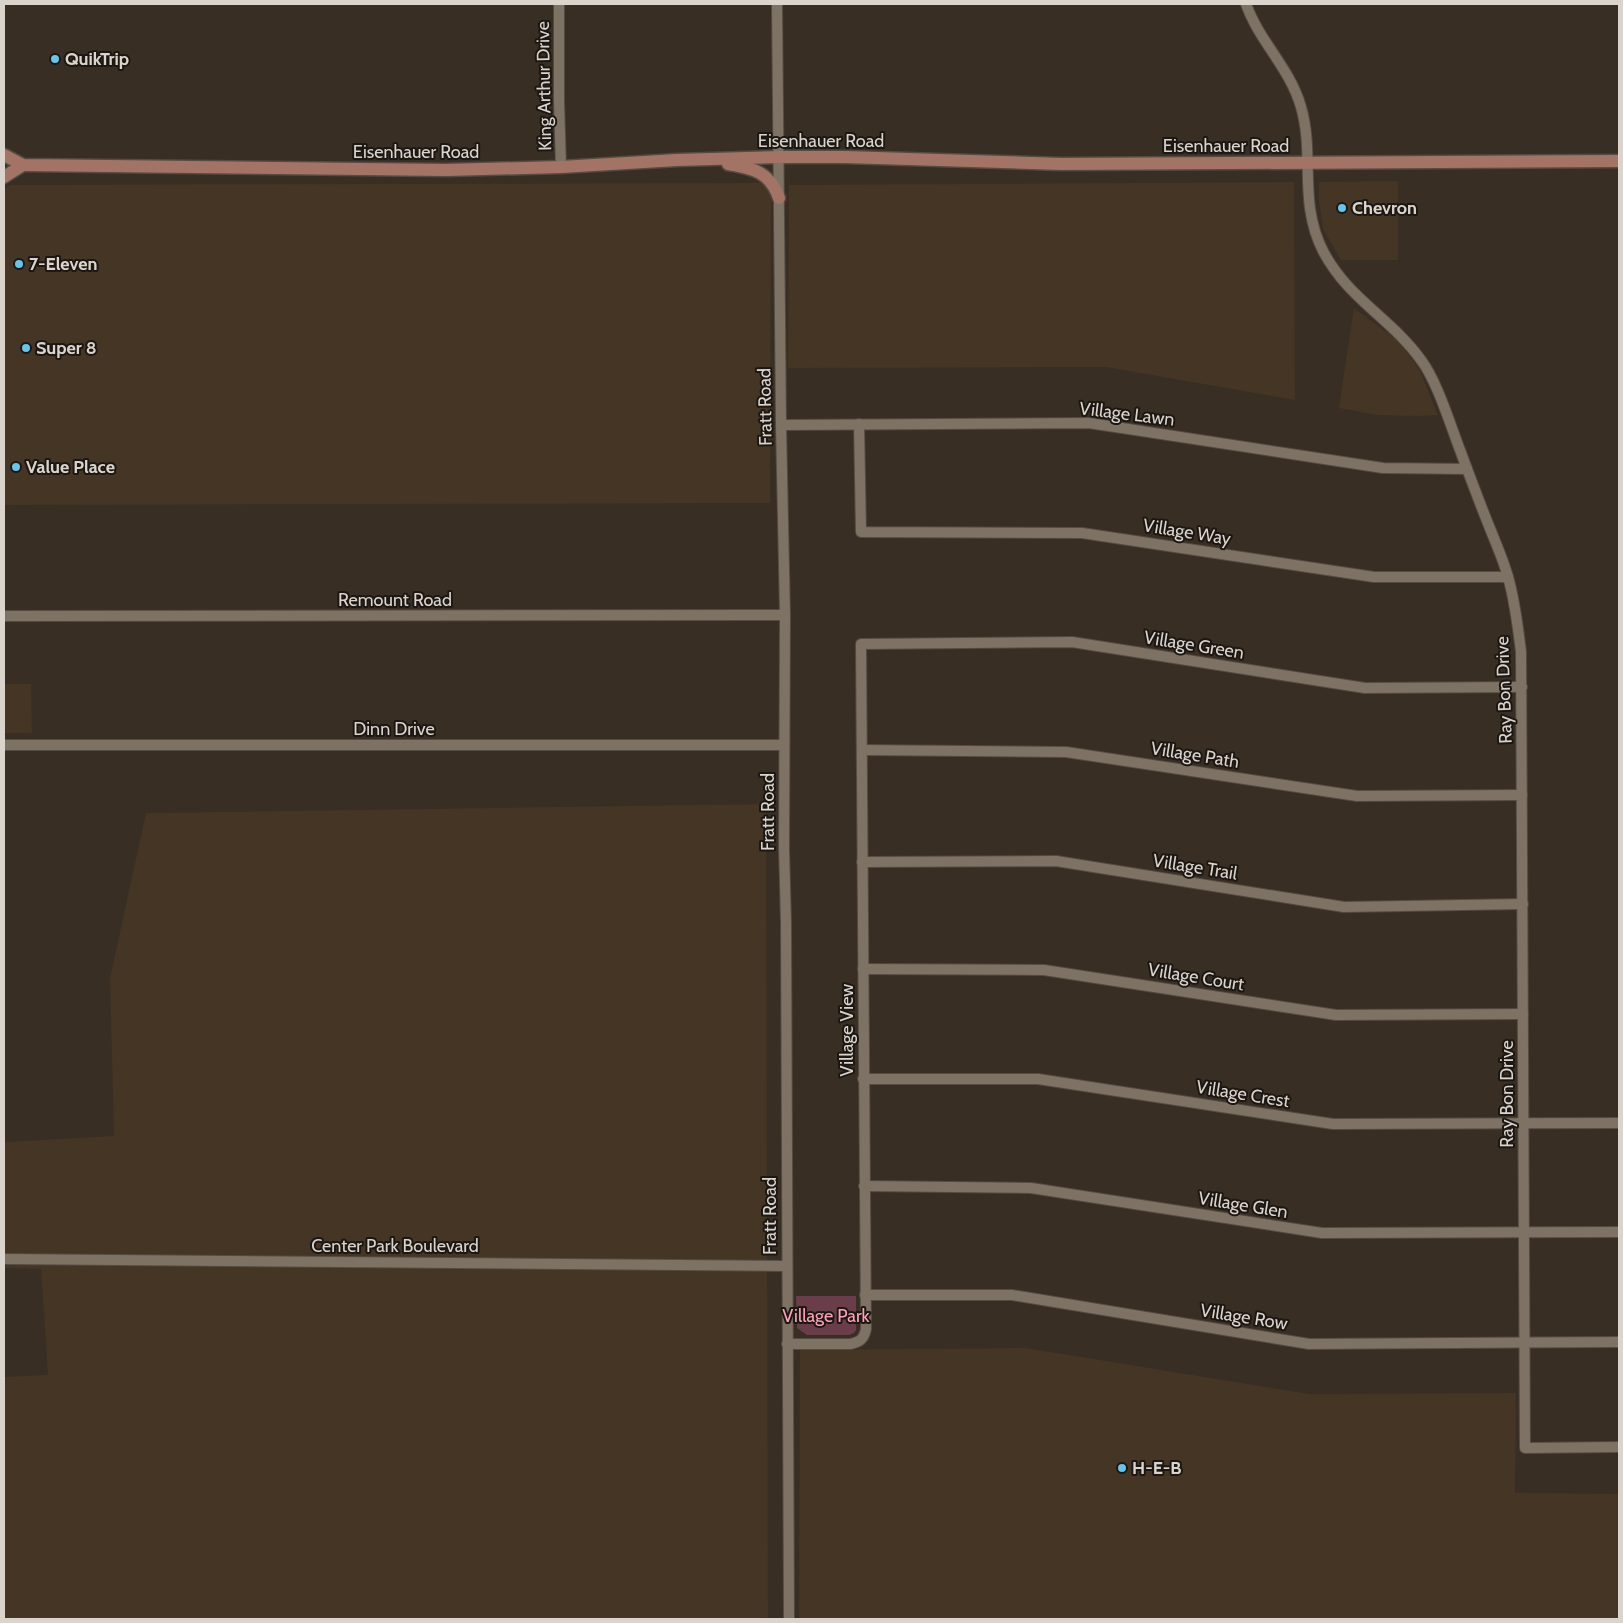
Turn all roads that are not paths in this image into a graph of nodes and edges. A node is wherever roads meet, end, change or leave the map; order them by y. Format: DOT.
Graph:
graph roads {
  1 [pos="560,4"];
  2 [pos="777,4"];
  3 [pos="1246,4"];
  4 [pos="779,157"];
  5 [pos="699,160"];
  6 [pos="1619,161"];
  7 [pos="1306,163"];
  8 [pos="9,165"];
  9 [pos="561,167"];
  10 [pos="779,198"];
  11 [pos="859,424"];
  12 [pos="781,425"];
  13 [pos="1467,469"];
  14 [pos="1508,578"];
  15 [pos="785,615"];
  16 [pos="4,616"];
  17 [pos="861,644"];
  18 [pos="1522,687"];
  19 [pos="4,745"];
  20 [pos="784,745"];
  21 [pos="862,750"];
  22 [pos="1522,795"];
  23 [pos="862,862"];
  24 [pos="1523,904"];
  25 [pos="863,970"];
  26 [pos="1524,1014"];
  27 [pos="864,1079"];
  28 [pos="1524,1124"];
  29 [pos="1619,1124"];
  30 [pos="864,1186"];
  31 [pos="1524,1232"];
  32 [pos="1619,1232"];
  33 [pos="4,1259"];
  34 [pos="787,1266"];
  35 [pos="865,1295"];
  36 [pos="1525,1342"];
  37 [pos="1619,1342"];
  38 [pos="788,1344"];
  39 [pos="1619,1448"];
  40 [pos="789,1619"];
  1 -- 9 [label="street, King Arthur Drive"];
  2 -- 4 [label="street, Fratt Road"];
  3 -- 7 [label="street, Ray Bon Drive"];
  4 -- 5 [label="main road, Eisenhauer Road"];
  4 -- 7 [label="main road, Eisenhauer Road"];
  4 -- 10 [label="street, Fratt Road"];
  5 -- 9 [label="main road, Eisenhauer Road"];
  5 -- 10 [label="main road"];
  6 -- 7 [label="main road, Eisenhauer Road"];
  7 -- 13 [label="street, Ray Bon Drive"];
  8 -- 9 [label="main road, Eisenhauer Road"];
  10 -- 12 [label="street, Fratt Road"];
  11 -- 12 [label="street, Village Lawn"];
  11 -- 13 [label="street, Village Lawn"];
  11 -- 14 [label="street, Village Way"];
  12 -- 15 [label="street, Fratt Road"];
  13 -- 14 [label="street, Ray Bon Drive"];
  14 -- 18 [label="street, Ray Bon Drive"];
  15 -- 16 [label="street, Remount Road"];
  15 -- 20 [label="street, Fratt Road"];
  17 -- 18 [label="street, Village Green"];
  17 -- 21 [label="street, Village View"];
  18 -- 22 [label="street, Ray Bon Drive"];
  19 -- 20 [label="street, Dinn Drive"];
  20 -- 34 [label="street, Fratt Road"];
  21 -- 22 [label="street, Village Path"];
  21 -- 23 [label="street, Village View"];
  22 -- 24 [label="street, Ray Bon Drive"];
  23 -- 24 [label="street, Village Trail"];
  23 -- 25 [label="street, Village View"];
  24 -- 26 [label="street, Ray Bon Drive"];
  25 -- 26 [label="street, Village Court"];
  25 -- 27 [label="street, Village View"];
  26 -- 28 [label="street, Ray Bon Drive"];
  27 -- 28 [label="street, Village Crest"];
  27 -- 30 [label="street, Village View"];
  28 -- 29 [label="street, Village Crest"];
  28 -- 31 [label="street, Ray Bon Drive"];
  30 -- 31 [label="street, Village Glen"];
  30 -- 35 [label="street, Village View"];
  31 -- 32 [label="street, Village Glen"];
  31 -- 36 [label="street, Ray Bon Drive"];
  33 -- 34 [label="street, Center Park Boulevard"];
  34 -- 38 [label="street, Fratt Road"];
  35 -- 36 [label="street, Village Row"];
  35 -- 38 [label="street, Village View"];
  36 -- 37 [label="street, Village Row"];
  36 -- 39 [label="street, Ray Bon Drive"];
  38 -- 40 [label="street, Fratt Road"];
}
